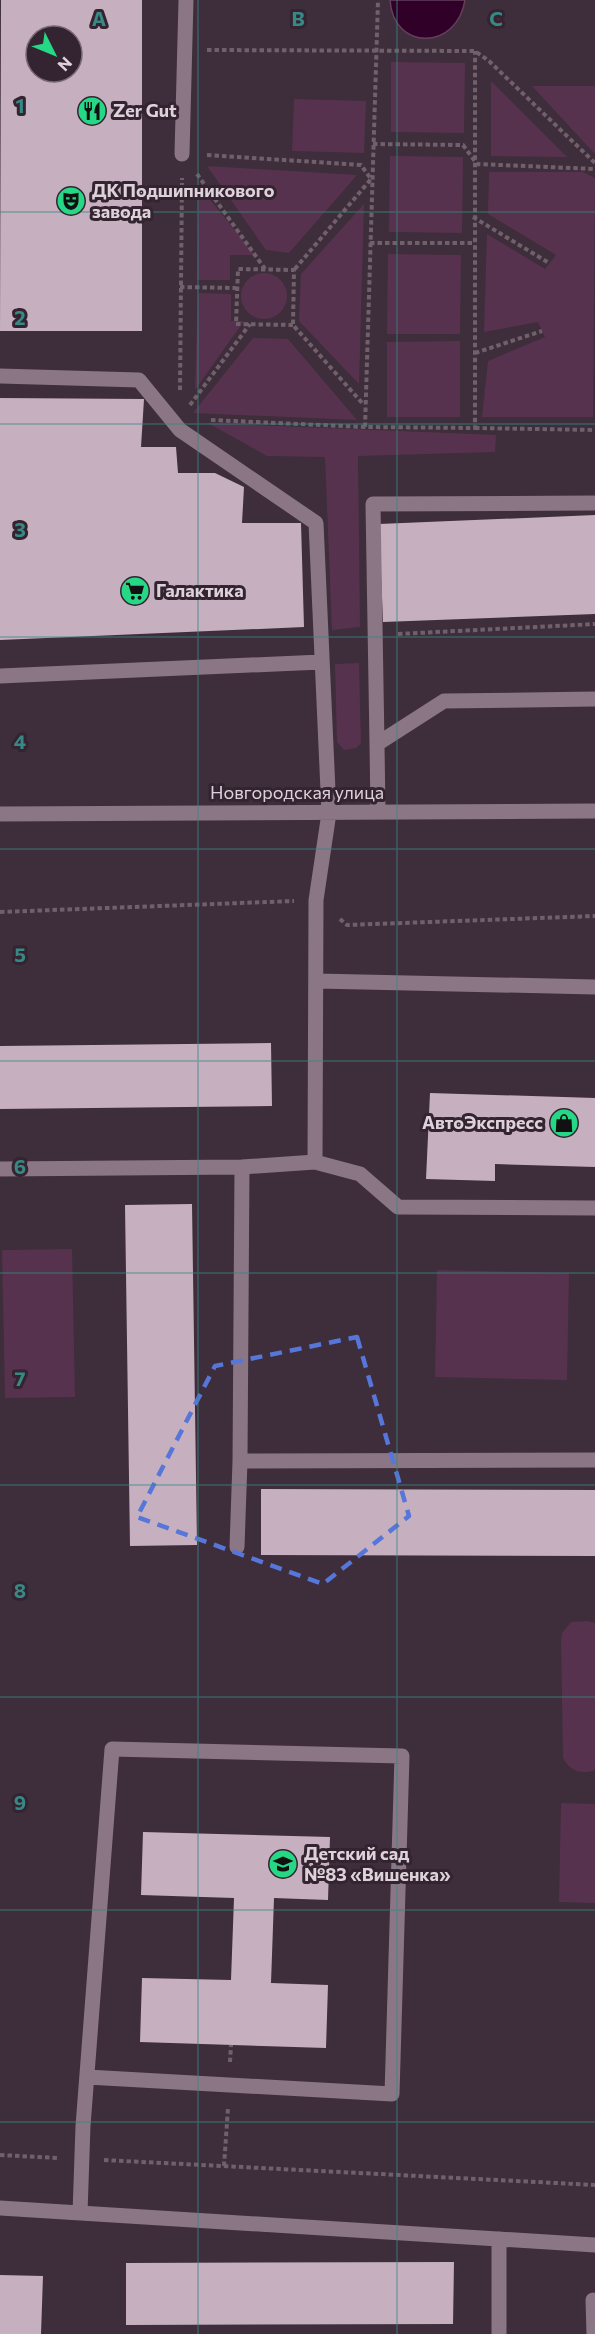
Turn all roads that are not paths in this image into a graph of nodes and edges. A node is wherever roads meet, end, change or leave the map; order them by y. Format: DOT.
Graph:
graph roads {
  1 [pos="186,0"];
  2 [pos="182,154"];
  3 [pos="0,376"];
  4 [pos="595,503"];
  5 [pos="321,662"];
  6 [pos="0,676"];
  7 [pos="595,699"];
  8 [pos="376,744"];
  9 [pos="595,811"];
  10 [pos="378,812"];
  11 [pos="329,813"];
  12 [pos="0,814"];
  13 [pos="317,981"];
  14 [pos="595,987"];
  15 [pos="315,1162"];
  16 [pos="242,1167"];
  17 [pos="0,1169"];
  18 [pos="595,1208"];
  19 [pos="595,1460"];
  20 [pos="240,1461"];
  21 [pos="237,1547"];
  22 [pos="87,2077"];
  23 [pos="0,2208"];
  24 [pos="80,2213"];
  25 [pos="499,2239"];
  26 [pos="595,2245"];
  27 [pos="593,2300"];
  28 [pos="499,2334"];
  29 [pos="594,2334"];
  1 -- 2 [label="street"];
  3 -- 5 [label="street"];
  4 -- 8 [label="street"];
  5 -- 6 [label="street"];
  5 -- 11 [label="street"];
  7 -- 8 [label="street"];
  8 -- 10 [label="street"];
  9 -- 10 [label="street, Новгородская улица"];
  10 -- 11 [label="street, Новгородская улица"];
  11 -- 12 [label="street, Новгородская улица"];
  11 -- 13 [label="street"];
  13 -- 14 [label="street"];
  13 -- 15 [label="street"];
  15 -- 16 [label="street"];
  15 -- 18 [label="street"];
  16 -- 17 [label="street"];
  16 -- 20 [label="street"];
  19 -- 20 [label="street"];
  20 -- 21 [label="street"];
  22 -- 22 [label="street"];
  22 -- 24 [label="street"];
  23 -- 24 [label="street"];
  24 -- 25 [label="street"];
  25 -- 26 [label="street"];
  25 -- 28 [label="street"];
  27 -- 29 [label="street"];
}
